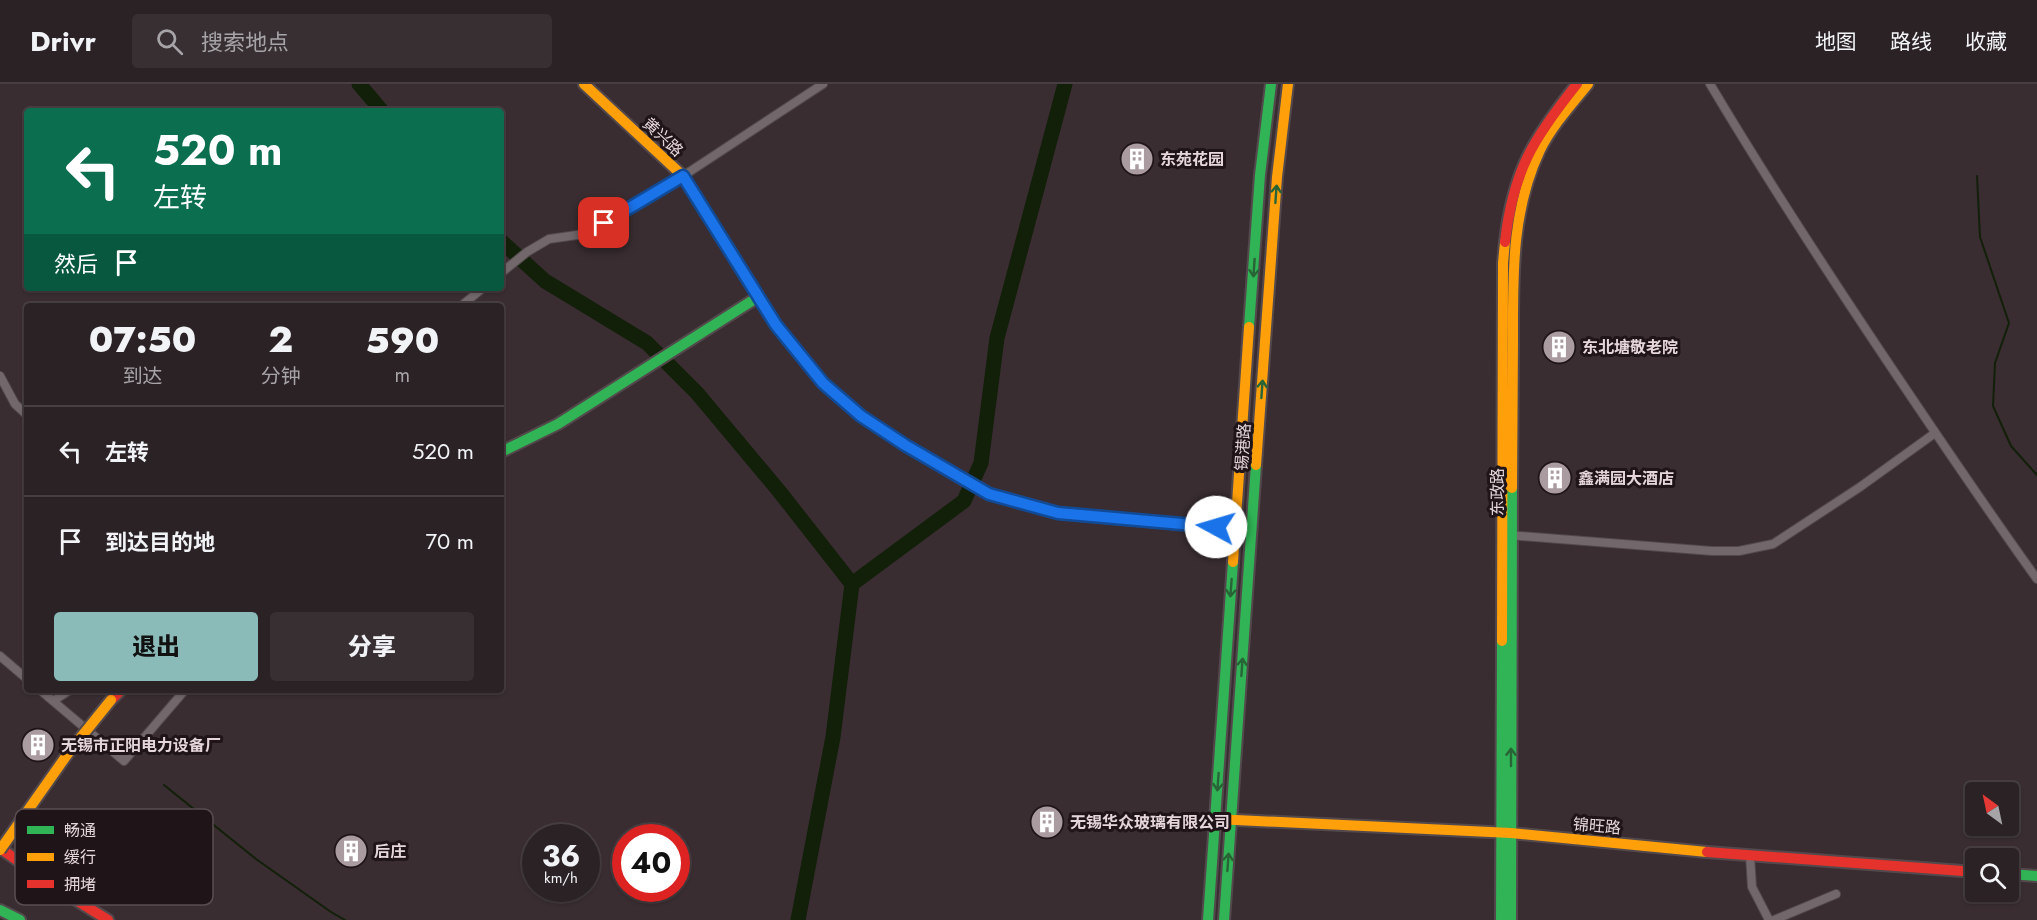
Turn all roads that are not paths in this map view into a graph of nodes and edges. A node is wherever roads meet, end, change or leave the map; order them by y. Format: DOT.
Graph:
graph roads {
  1 [pos="584,84"];
  2 [pos="823,84"];
  3 [pos="1271,84"];
  4 [pos="1288,84"];
  5 [pos="1577,84"];
  6 [pos="1588,84"];
  7 [pos="1710,84"];
  8 [pos="683,176"];
  9 [pos="504,270"];
  10 [pos="479,291"];
  11 [pos="758,297"];
  12 [pos="465,303"];
  13 [pos="0,376"];
  14 [pos="24,412"];
  15 [pos="1935,433"];
  16 [pos="504,451"];
  17 [pos="1236,530"];
  18 [pos="1508,535"];
  19 [pos="2037,579"];
  20 [pos="0,656"];
  21 [pos="24,676"];
  22 [pos="44,693"];
  23 [pos="65,693"];
  24 [pos="118,693"];
  25 [pos="182,693"];
  26 [pos="53,701"];
  27 [pos="28,809"];
  28 [pos="1215,819"];
  29 [pos="1231,820"];
  30 [pos="15,828"];
  31 [pos="1507,833"];
  32 [pos="0,849"];
  33 [pos="1750,855"];
  34 [pos="15,859"];
  35 [pos="1965,871"];
  36 [pos="2019,875"];
  37 [pos="2037,876"];
  38 [pos="1836,894"];
  39 [pos="84,905"];
  40 [pos="0,910"];
  41 [pos="20,920"];
  42 [pos="108,920"];
  43 [pos="1208,920"];
  44 [pos="1224,920"];
  45 [pos="1501,920"];
  46 [pos="1511,920"];
  47 [pos="1769,920"];
  48 [pos="1774,920"];
  1 -- 8 [label="main road, 黄兴路"];
  2 -- 8 [label="street"];
  3 -- 17 [label="main road, 锡港路, one-way"];
  29 -- 4 [label="main road, 锡港路, one-way"];
  5 -- 18 [label="main road, 东政路"];
  6 -- 18 [label="main road, 东政路"];
  7 -- 15 [label="street"];
  8 -- 9 [label="street"];
  8 -- 11 [label="main road, 黄兴路"];
  10 -- 12 [label="street"];
  11 -- 16 [label="main road"];
  11 -- 17 [label="main road, 黄兴路"];
  13 -- 14 [label="street"];
  15 -- 18 [label="street"];
  15 -- 19 [label="street"];
  17 -- 28 [label="main road, 锡港路, one-way"];
  18 -- 31 [label="main road, 东政路"];
  20 -- 21 [label="street"];
  22 -- 26 [label="street"];
  23 -- 26 [label="street"];
  24 -- 27 [label="main road, bridge"];
  25 -- 26 [label="street"];
  28 -- 29 [label="main road, 锦旺路"];
  28 -- 43 [label="main road, 锡港路"];
  29 -- 31 [label="main road, 锦旺路"];
  44 -- 29 [label="main road, 锡港路, one-way"];
  30 -- 32 [label="main road, bridge"];
  31 -- 33 [label="main road, 锦旺路"];
  31 -- 45 [label="main road, 东政路"];
  31 -- 46 [label="main road, 东政路"];
  32 -- 34 [label="main road"];
  33 -- 35 [label="main road, 锦旺路"];
  33 -- 47 [label="street"];
  36 -- 37 [label="main road"];
  38 -- 48 [label="street"];
  39 -- 42 [label="main road"];
  40 -- 41 [label="main road"];
}
